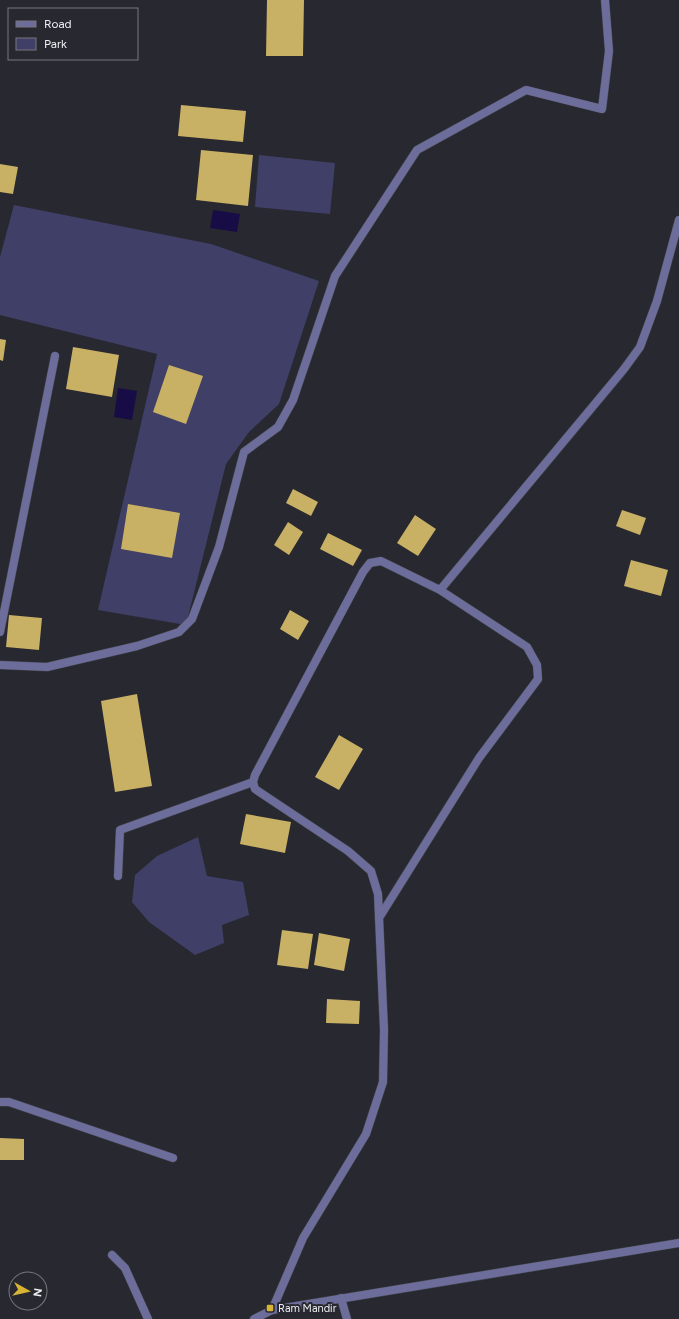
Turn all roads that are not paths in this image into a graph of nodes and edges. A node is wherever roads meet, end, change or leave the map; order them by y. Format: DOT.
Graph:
graph roads {
  1 [pos="605,0"];
  2 [pos="679,220"];
  3 [pos="55,356"];
  4 [pos="440,590"];
  5 [pos="0,632"];
  6 [pos="0,665"];
  7 [pos="253,782"];
  8 [pos="118,876"];
  9 [pos="379,918"];
  10 [pos="0,1102"];
  11 [pos="173,1158"];
  12 [pos="679,1243"];
  13 [pos="112,1255"];
  14 [pos="341,1298"];
  15 [pos="272,1310"];
  16 [pos="148,1319"];
  17 [pos="254,1319"];
  18 [pos="347,1319"];
  1 -- 6 [label="street"];
  2 -- 4 [label="street"];
  3 -- 5 [label="street"];
  4 -- 7 [label="street"];
  4 -- 9 [label="street"];
  7 -- 8 [label="street"];
  7 -- 9 [label="street"];
  9 -- 15 [label="street"];
  10 -- 11 [label="street"];
  12 -- 14 [label="street"];
  13 -- 16 [label="street"];
  14 -- 15 [label="street"];
  14 -- 18 [label="street"];
  15 -- 17 [label="street"];
}
